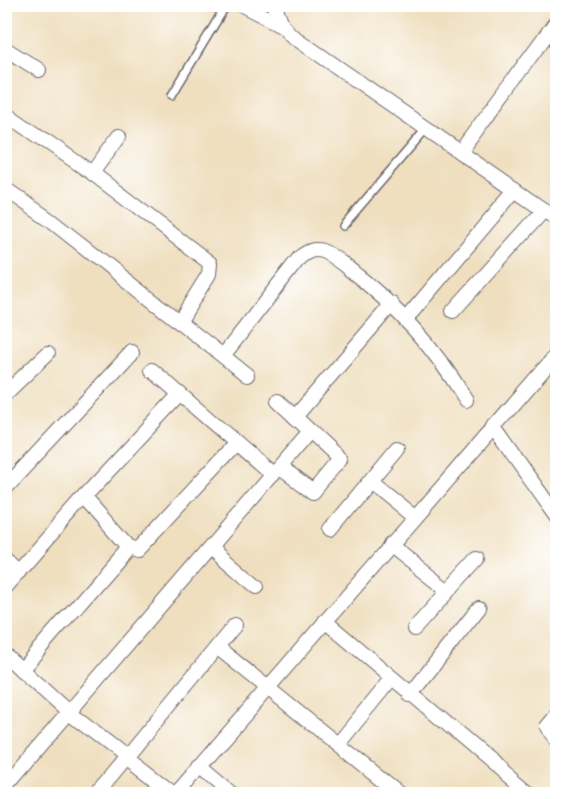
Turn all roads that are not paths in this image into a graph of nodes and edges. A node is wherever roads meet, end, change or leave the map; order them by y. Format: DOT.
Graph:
graph roads {
  1 [pos="227,4"];
  2 [pos="240,4"];
  3 [pos="274,4"];
  4 [pos="558,19"];
  5 [pos="283,26"];
  6 [pos="4,48"];
  7 [pos="39,70"];
  8 [pos="172,95"];
  9 [pos="4,112"];
  10 [pos="426,129"];
  11 [pos="119,136"];
  12 [pos="460,152"];
  13 [pos="92,173"];
  14 [pos="4,188"];
  15 [pos="515,190"];
  16 [pos="544,210"];
  17 [pos="558,220"];
  18 [pos="343,226"];
  19 [pos="392,304"];
  20 [pos="453,311"];
  21 [pos="406,319"];
  22 [pos="179,322"];
  23 [pos="132,352"];
  24 [pos="48,353"];
  25 [pos="558,353"];
  26 [pos="223,356"];
  27 [pos="152,370"];
  28 [pos="247,375"];
  29 [pos="180,394"];
  30 [pos="4,395"];
  31 [pos="466,400"];
  32 [pos="278,401"];
  33 [pos="295,417"];
  34 [pos="493,427"];
  35 [pos="310,431"];
  36 [pos="236,443"];
  37 [pos="397,448"];
  38 [pos="276,471"];
  39 [pos="370,481"];
  40 [pos="4,489"];
  41 [pos="84,497"];
  42 [pos="414,517"];
  43 [pos="558,518"];
  44 [pos="330,528"];
  45 [pos="390,545"];
  46 [pos="128,547"];
  47 [pos="210,547"];
  48 [pos="4,558"];
  49 [pos="477,559"];
  50 [pos="18,572"];
  51 [pos="257,587"];
  52 [pos="4,588"];
  53 [pos="448,591"];
  54 [pos="479,608"];
  55 [pos="325,621"];
  56 [pos="235,625"];
  57 [pos="414,629"];
  58 [pos="217,647"];
  59 [pos="4,654"];
  60 [pos="21,669"];
  61 [pos="391,679"];
  62 [pos="268,687"];
  63 [pos="410,695"];
  64 [pos="69,713"];
  65 [pos="558,714"];
  66 [pos="558,742"];
  67 [pos="338,744"];
  68 [pos="127,758"];
  69 [pos="199,766"];
  70 [pos="4,788"];
  71 [pos="96,795"];
  72 [pos="175,795"];
  73 [pos="232,795"];
  74 [pos="399,795"];
  75 [pos="530,795"];
  1 -- 8 [label="lane"];
  2 -- 5 [label="street"];
  3 -- 5 [label="street"];
  4 -- 12 [label="street"];
  5 -- 10 [label="street"];
  6 -- 7 [label="street"];
  9 -- 13 [label="street"];
  10 -- 12 [label="street"];
  10 -- 18 [label="lane"];
  11 -- 13 [label="street"];
  12 -- 15 [label="street"];
  13 -- 22 [label="street"];
  14 -- 22 [label="street"];
  15 -- 16 [label="street"];
  15 -- 21 [label="street"];
  16 -- 17 [label="street"];
  16 -- 20 [label="street"];
  19 -- 21 [label="street"];
  19 -- 26 [label="street"];
  19 -- 33 [label="street"];
  21 -- 31 [label="street"];
  22 -- 26 [label="street"];
  23 -- 40 [label="street"];
  24 -- 30 [label="street"];
  25 -- 34 [label="street"];
  26 -- 28 [label="street"];
  27 -- 29 [label="street"];
  29 -- 36 [label="street"];
  29 -- 41 [label="street"];
  32 -- 33 [label="street"];
  33 -- 35 [label="street"];
  34 -- 42 [label="street"];
  34 -- 43 [label="street"];
  35 -- 38 [label="street"];
  35 -- 38 [label="street"];
  36 -- 38 [label="street"];
  36 -- 46 [label="street"];
  37 -- 39 [label="street"];
  38 -- 47 [label="street"];
  39 -- 42 [label="street"];
  39 -- 44 [label="street"];
  41 -- 46 [label="street"];
  41 -- 50 [label="street"];
  42 -- 45 [label="street"];
  45 -- 53 [label="street"];
  45 -- 55 [label="street"];
  46 -- 60 [label="street"];
  47 -- 51 [label="street"];
  47 -- 64 [label="street"];
  48 -- 50 [label="street"];
  49 -- 53 [label="street"];
  50 -- 52 [label="street"];
  53 -- 57 [label="street"];
  54 -- 63 [label="street"];
  55 -- 61 [label="street"];
  55 -- 62 [label="street"];
  56 -- 58 [label="street"];
  58 -- 62 [label="street"];
  58 -- 68 [label="street"];
  59 -- 60 [label="street"];
  60 -- 64 [label="street"];
  61 -- 63 [label="street"];
  61 -- 67 [label="street"];
  62 -- 67 [label="street"];
  62 -- 69 [label="street"];
  63 -- 75 [label="street"];
  64 -- 68 [label="street"];
  64 -- 70 [label="street"];
  65 -- 66 [label="street"];
  67 -- 74 [label="street"];
  68 -- 71 [label="street"];
  68 -- 72 [label="street"];
  69 -- 72 [label="street"];
  69 -- 73 [label="street"];
}
